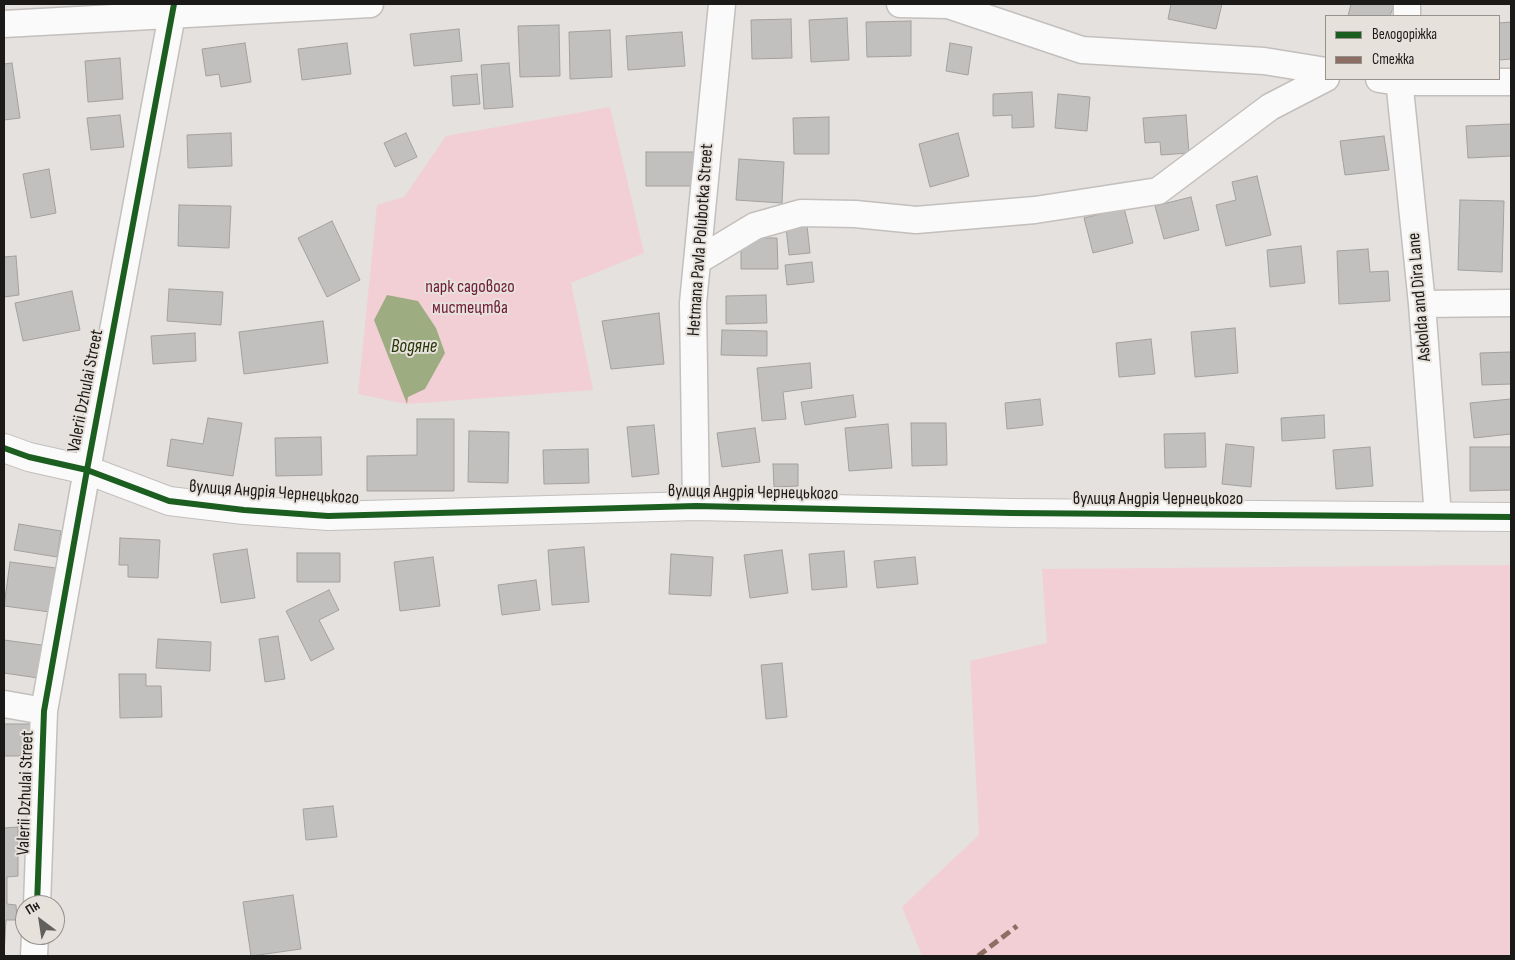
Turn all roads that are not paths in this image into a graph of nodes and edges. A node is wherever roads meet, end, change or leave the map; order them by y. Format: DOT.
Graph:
graph roads {
  1 [pos="370,4"];
  2 [pos="722,4"];
  3 [pos="900,4"];
  4 [pos="173,9"];
  5 [pos="4,24"];
  6 [pos="1325,71"];
  7 [pos="1325,79"];
  8 [pos="1392,80"];
  9 [pos="1511,82"];
  10 [pos="697,261"];
  11 [pos="1511,303"];
  12 [pos="1422,304"];
  13 [pos="4,448"];
  14 [pos="87,470"];
  15 [pos="696,506"];
  16 [pos="1438,516"];
  17 [pos="1511,517"];
  18 [pos="4,704"];
  19 [pos="44,710"];
  20 [pos="37,895"];
  1 -- 4 [label="street"];
  2 -- 10 [label="street, Hetmana Pavla Polubotka Street"];
  3 -- 6 [label="street"];
  4 -- 5 [label="street"];
  4 -- 14 [label="street, Valerii Dzhulai Street"];
  7 -- 10 [label="street"];
  8 -- 9 [label="street"];
  8 -- 12 [label="street, Askolda and Dira Lane"];
  10 -- 15 [label="street, Hetmana Pavla Polubotka Street"];
  11 -- 12 [label="street"];
  12 -- 16 [label="street, Askolda and Dira Lane"];
  13 -- 14 [label="street, вулиця Андрія Чернецького"];
  14 -- 15 [label="street, вулиця Андрія Чернецького"];
  14 -- 19 [label="street, Valerii Dzhulai Street"];
  15 -- 16 [label="street, вулиця Андрія Чернецького"];
  16 -- 17 [label="street, вулиця Андрія Чернецького"];
  18 -- 19 [label="street"];
  19 -- 20 [label="street, Valerii Dzhulai Street"];
}
